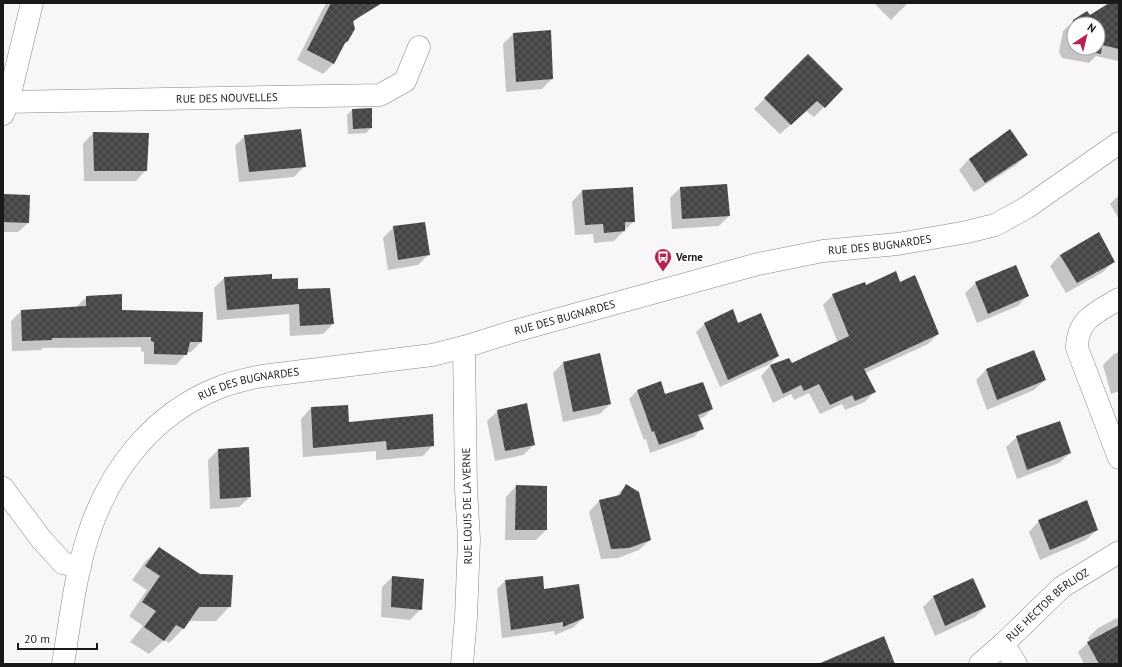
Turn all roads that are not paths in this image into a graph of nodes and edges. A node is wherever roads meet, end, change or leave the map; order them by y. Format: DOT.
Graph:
graph roads {
  1 [pos="32,3"];
  2 [pos="419,47"];
  3 [pos="6,108"];
  4 [pos="1119,143"];
  5 [pos="1119,299"];
  6 [pos="464,347"];
  7 [pos="1119,458"];
  8 [pos="3,488"];
  9 [pos="1119,552"];
  10 [pos="80,566"];
  11 [pos="1003,644"];
  12 [pos="63,664"];
  13 [pos="462,664"];
  14 [pos="980,664"];
  15 [pos="1016,664"];
  1 -- 3 [label="street, RUE DES NOUVELLES"];
  2 -- 3 [label="street, RUE DES NOUVELLES"];
  4 -- 6 [label="street, RUE DES BUGNARDES"];
  5 -- 7 [label="street"];
  6 -- 10 [label="street, RUE DES BUGNARDES"];
  6 -- 13 [label="street, RUE LOUIS DE LA VERNE"];
  8 -- 10 [label="street"];
  9 -- 11 [label="street, RUE HECTOR BERLIOZ"];
  10 -- 12 [label="street"];
  11 -- 14 [label="street, RUE HECTOR BERLIOZ"];
  11 -- 15 [label="street"];
}
